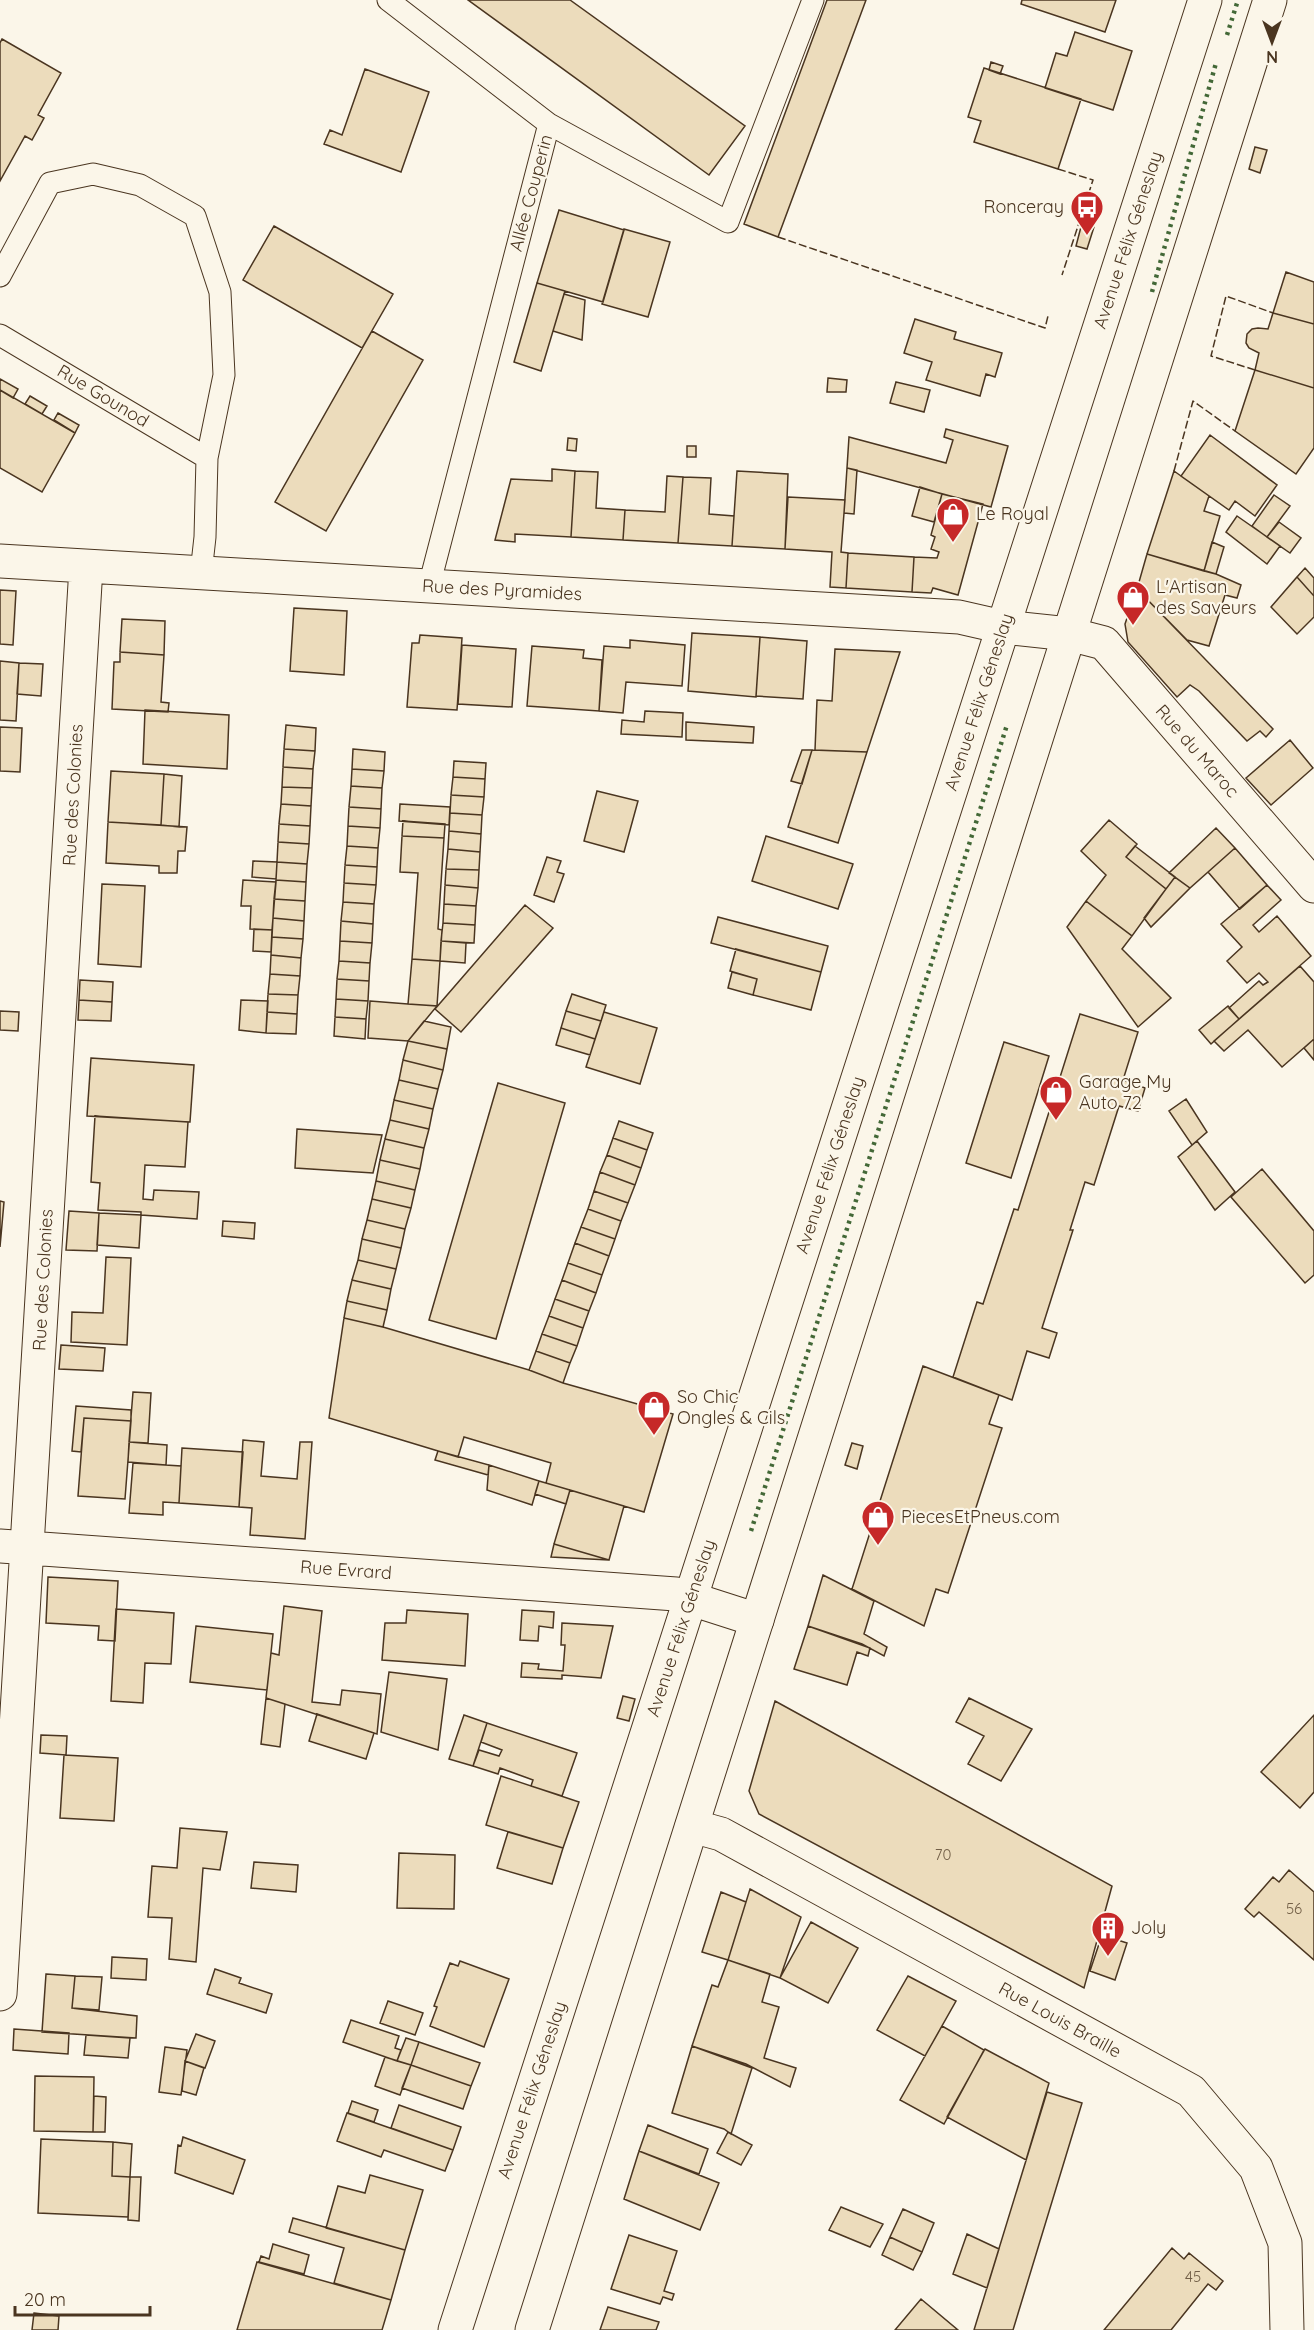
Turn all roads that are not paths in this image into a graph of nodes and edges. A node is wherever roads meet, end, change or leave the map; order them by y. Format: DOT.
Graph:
graph roads {
  1 [pos="388,0"];
  2 [pos="813,0"];
  3 [pos="1205,0"];
  4 [pos="1270,0"];
  5 [pos="549,124"];
  6 [pos="0,276"];
  7 [pos="0,335"];
  8 [pos="207,458"];
  9 [pos="0,561"];
  10 [pos="86,567"];
  11 [pos="201,573"];
  12 [pos="429,585"];
  13 [pos="1003,627"];
  14 [pos="1069,634"];
  15 [pos="1314,886"];
  16 [pos="14,1547"];
  17 [pos="691,1598"];
  18 [pos="757,1620"];
  19 [pos="692,1826"];
  20 [pos="0,1994"];
  21 [pos="455,2330"];
  22 [pos="532,2330"];
  23 [pos="1287,2330"];
  1 -- 5 [label="lane"];
  2 -- 5 [label="lane, Allée Couperin"];
  3 -- 13 [label="main road, Avenue Félix Géneslay"];
  4 -- 14 [label="main road"];
  5 -- 12 [label="lane, Allée Couperin"];
  6 -- 8 [label="lane"];
  7 -- 8 [label="lane, Rue Gounod"];
  8 -- 11 [label="lane"];
  9 -- 10 [label="main road, Rue des Pyramides"];
  10 -- 11 [label="main road, Rue des Pyramides"];
  10 -- 16 [label="main road, Rue des Colonies"];
  11 -- 12 [label="main road, Rue des Pyramides"];
  12 -- 13 [label="main road, Rue des Pyramides"];
  13 -- 14 [label="main road, Rue des Pyramides"];
  13 -- 17 [label="main road, Avenue Félix Géneslay"];
  14 -- 15 [label="main road, Rue du Maroc"];
  14 -- 18 [label="main road"];
  16 -- 17 [label="main road, Rue Evrard"];
  16 -- 20 [label="main road, Rue des Colonies"];
  17 -- 18 [label="main road, Rue Evrard"];
  17 -- 21 [label="main road, Avenue Félix Géneslay"];
  18 -- 19 [label="main road"];
  19 -- 22 [label="main road"];
  19 -- 23 [label="main road, Rue Louis Braille"];
}
